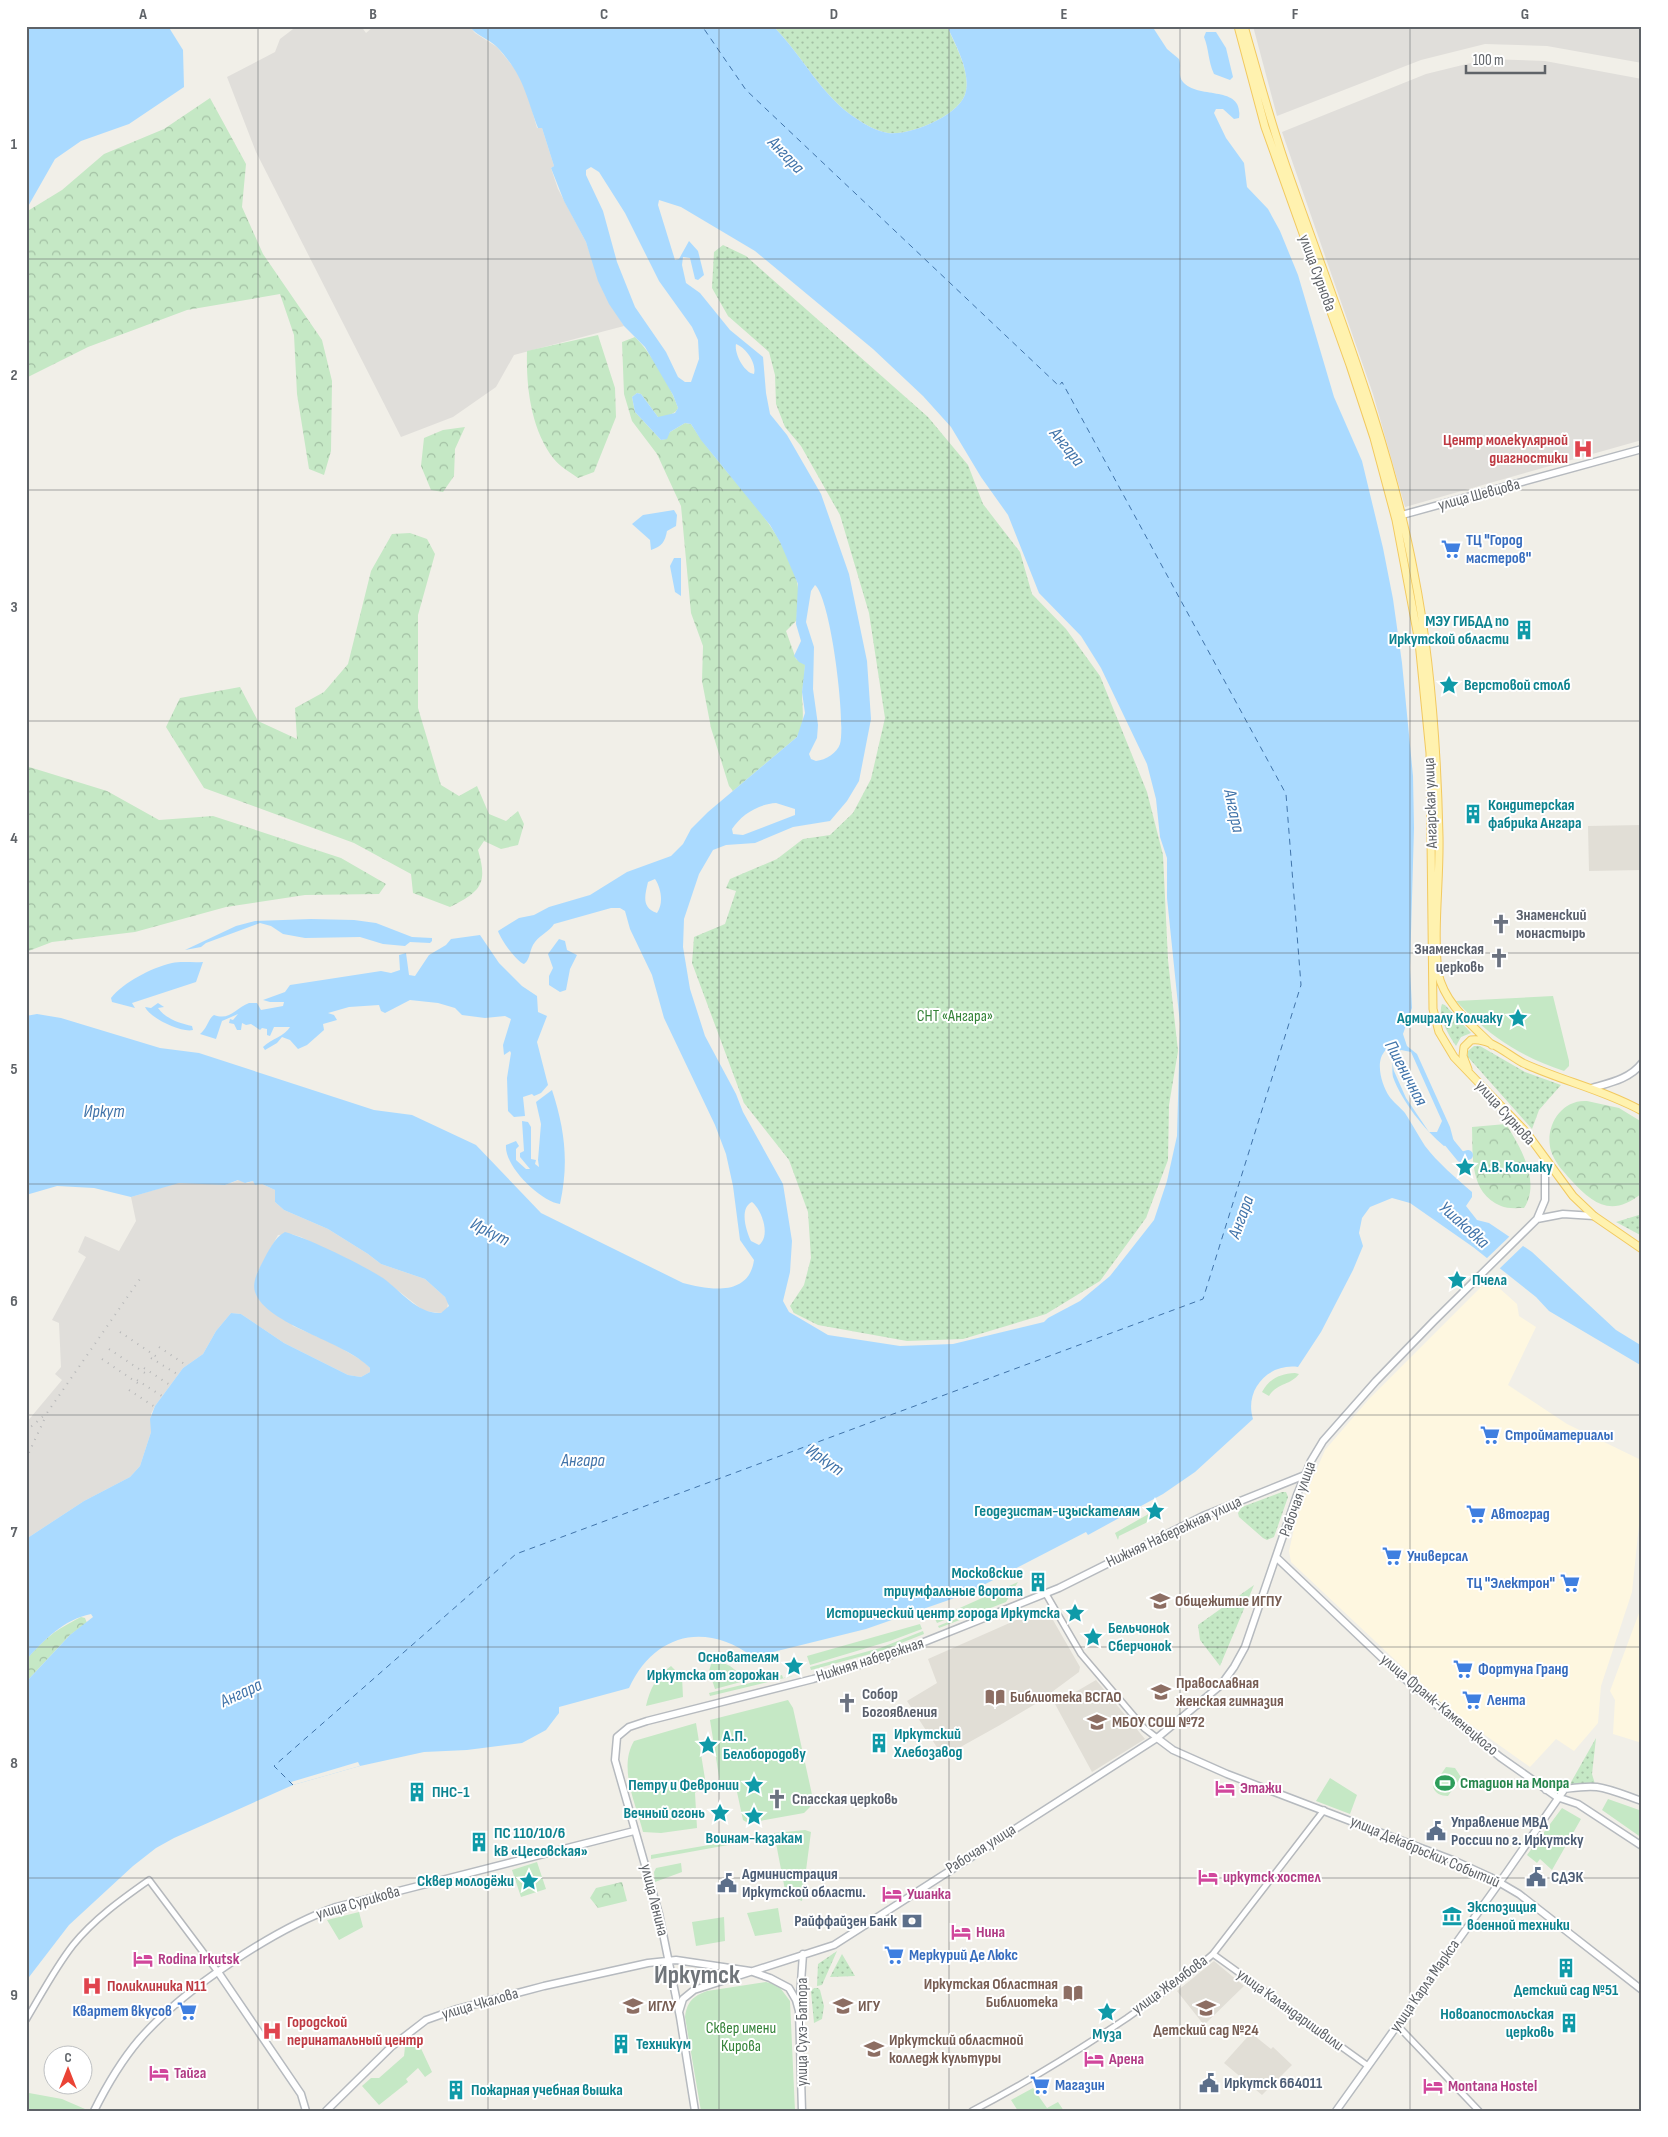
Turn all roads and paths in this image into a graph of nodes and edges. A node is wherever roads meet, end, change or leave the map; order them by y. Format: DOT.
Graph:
graph roads {
  1 [pos="1238,26"];
  2 [pos="1244,26"];
  3 [pos="1642,449"];
  4 [pos="1402,515"];
  5 [pos="1396,520"];
  6 [pos="1492,1045"];
  7 [pos="1642,1063"];
  8 [pos="1472,1076"];
  9 [pos="1592,1088"];
  10 [pos="1642,1111"];
  11 [pos="1545,1160"];
  12 [pos="1594,1216"];
  13 [pos="1537,1219"];
  14 [pos="1642,1249"];
  15 [pos="1305,1476"];
  16 [pos="1277,1558"];
  17 [pos="1046,1594"];
  18 [pos="1157,1738"];
  19 [pos="615,1750"];
  20 [pos="1566,1787"];
  21 [pos="1577,1787"];
  22 [pos="1545,1790"];
  23 [pos="1557,1798"];
  24 [pos="1642,1801"];
  25 [pos="1572,1802"];
  26 [pos="1324,1810"];
  27 [pos="634,1831"];
  28 [pos="1642,1846"];
  29 [pos="1500,1882"];
  30 [pos="803,1954"];
  31 [pos="1213,1954"];
  32 [pos="667,1960"];
  33 [pos="750,1971"];
  34 [pos="218,1972"];
  35 [pos="1642,1990"];
  36 [pos="799,2011"];
  37 [pos="679,2012"];
  38 [pos="26,2020"];
  39 [pos="1397,2025"];
  40 [pos="1368,2066"];
  41 [pos="94,2111"];
  42 [pos="306,2111"];
  43 [pos="326,2111"];
  44 [pos="695,2111"];
  45 [pos="802,2111"];
  46 [pos="972,2111"];
  47 [pos="1336,2111"];
  48 [pos="1479,2111"];
  1 -- 5 [label="main road, улица Сурнова"];
  2 -- 4 [label="main road, улица Сурнова"];
  3 -- 4 [label="main road, улица Шевцова"];
  4 -- 6 [label="main road, Ангарская улица"];
  5 -- 8 [label="main road, Ангарская улица"];
  6 -- 8 [label="main road"];
  6 -- 9 [label="main road"];
  7 -- 9 [label="main road"];
  8 -- 11 [label="main road, улица Сурнова"];
  9 -- 10 [label="main road"];
  11 -- 12 [label="main road, улица Сурнова"];
  11 -- 13 [label="main road"];
  12 -- 13 [label="main road"];
  12 -- 14 [label="main road, улица Сурнова"];
  13 -- 15 [label="main road, Рабочая улица"];
  15 -- 16 [label="main road, Рабочая улица"];
  15 -- 17 [label="main road, Нижняя Набережная улица"];
  16 -- 18 [label="main road, Рабочая улица"];
  16 -- 22 [label="main road, улица Франк-Каменецкого"];
  17 -- 18 [label="street"];
  17 -- 19 [label="main road, Нижняя набережная"];
  18 -- 26 [label="main road"];
  18 -- 30 [label="main road, Рабочая улица"];
  19 -- 27 [label="main road, улица Ленина"];
  20 -- 21 [label="main road"];
  20 -- 22 [label="main road"];
  20 -- 23 [label="main road, улица Карла Маркса"];
  21 -- 24 [label="main road"];
  21 -- 25 [label="main road"];
  22 -- 23 [label="main road, улица Франк-Каменецкого"];
  23 -- 25 [label="main road, улица Франк-Каменецкого"];
  23 -- 29 [label="main road, улица Карла Маркса"];
  25 -- 28 [label="main road, улица Франк-Каменецкого"];
  26 -- 29 [label="main road, улица Декабрьских Событий"];
  26 -- 31 [label="street, улица Желябова"];
  27 -- 32 [label="main road, улица Ленина"];
  27 -- 34 [label="main road, улица Сурикова"];
  29 -- 35 [label="main road, улица Декабрьских Событий"];
  29 -- 39 [label="main road, улица Карла Маркса"];
  30 -- 33 [label="main road, Рабочая улица"];
  30 -- 36 [label="main road, улица Сухэ-Батора"];
  31 -- 40 [label="street, улица Каландаришвили"];
  31 -- 46 [label="street, улица Желябова"];
  32 -- 33 [label="main road, улица Чкалова"];
  32 -- 37 [label="main road, улица Ленина"];
  32 -- 43 [label="main road, улица Чкалова"];
  33 -- 36 [label="main road"];
  33 -- 37 [label="main road, Рабочая улица"];
  34 -- 38 [label="street"];
  34 -- 41 [label="main road, улица Сурикова"];
  34 -- 42 [label="main road"];
  36 -- 45 [label="main road, улица Сухэ-Батора"];
  37 -- 44 [label="main road, улица Ленина"];
  39 -- 40 [label="main road, улица Карла Маркса"];
  39 -- 48 [label="street"];
  40 -- 47 [label="main road, улица Карла Маркса"];
}
